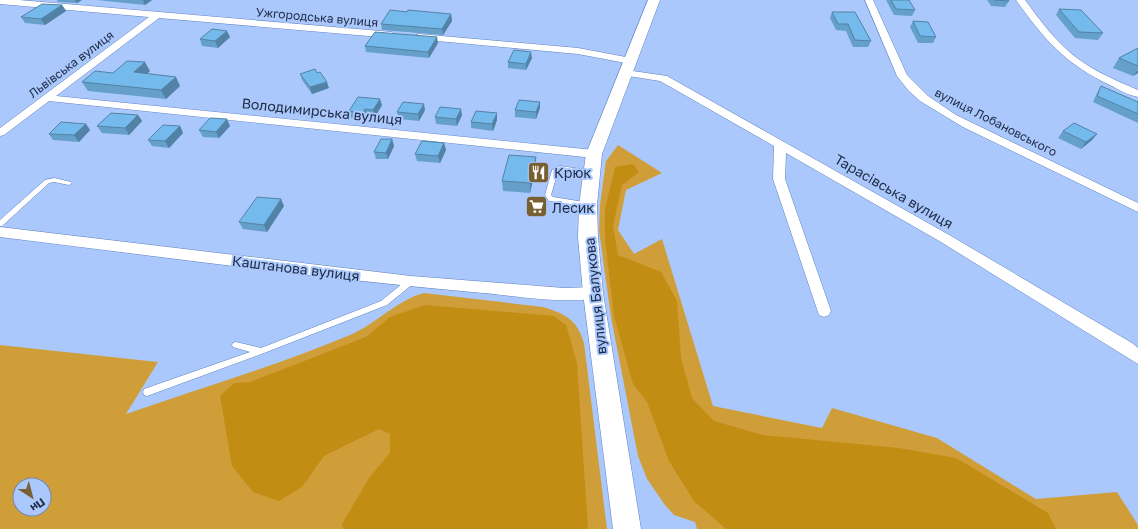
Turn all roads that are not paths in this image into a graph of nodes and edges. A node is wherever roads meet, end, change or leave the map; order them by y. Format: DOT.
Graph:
graph roads {
  1 [pos="654,0"];
  2 [pos="869,0"];
  3 [pos="1020,0"];
  4 [pos="0,1"];
  5 [pos="19,1"];
  6 [pos="6,10"];
  7 [pos="157,15"];
  8 [pos="629,67"];
  9 [pos="1138,94"];
  10 [pos="48,98"];
  11 [pos="0,133"];
  12 [pos="780,145"];
  13 [pos="593,163"];
  14 [pos="69,183"];
  15 [pos="588,205"];
  16 [pos="1138,208"];
  17 [pos="0,224"];
  18 [pos="0,232"];
  19 [pos="411,281"];
  20 [pos="593,293"];
  21 [pos="824,311"];
  22 [pos="236,345"];
  23 [pos="261,351"];
  24 [pos="1138,357"];
  25 [pos="147,392"];
  26 [pos="627,529"];
  1 -- 8 [label="main road, вулиця Балукова"];
  2 -- 16 [label="street, вулиця Лобановського"];
  3 -- 9 [label="street"];
  4 -- 5 [label="street, Ужгородська вулиця"];
  5 -- 6 [label="street"];
  5 -- 7 [label="street, Ужгородська вулиця"];
  7 -- 8 [label="street, Ужгородська вулиця"];
  7 -- 10 [label="street, Львівська вулиця"];
  8 -- 12 [label="street, Тарасівська вулиця"];
  8 -- 13 [label="main road, вулиця Балукова"];
  10 -- 11 [label="street, Львівська вулиця"];
  10 -- 13 [label="street, Володимирська вулиця"];
  12 -- 21 [label="street"];
  12 -- 24 [label="street, Тарасівська вулиця"];
  13 -- 15 [label="main road, вулиця Балукова"];
  13 -- 15 [label="lane"];
  14 -- 17 [label="lane"];
  15 -- 20 [label="main road, вулиця Балукова"];
  18 -- 19 [label="street, Каштанова вулиця"];
  19 -- 20 [label="street, Каштанова вулиця"];
  19 -- 23 [label="lane"];
  20 -- 26 [label="main road, вулиця Балукова"];
  22 -- 23 [label="lane"];
  23 -- 25 [label="lane"];
}
